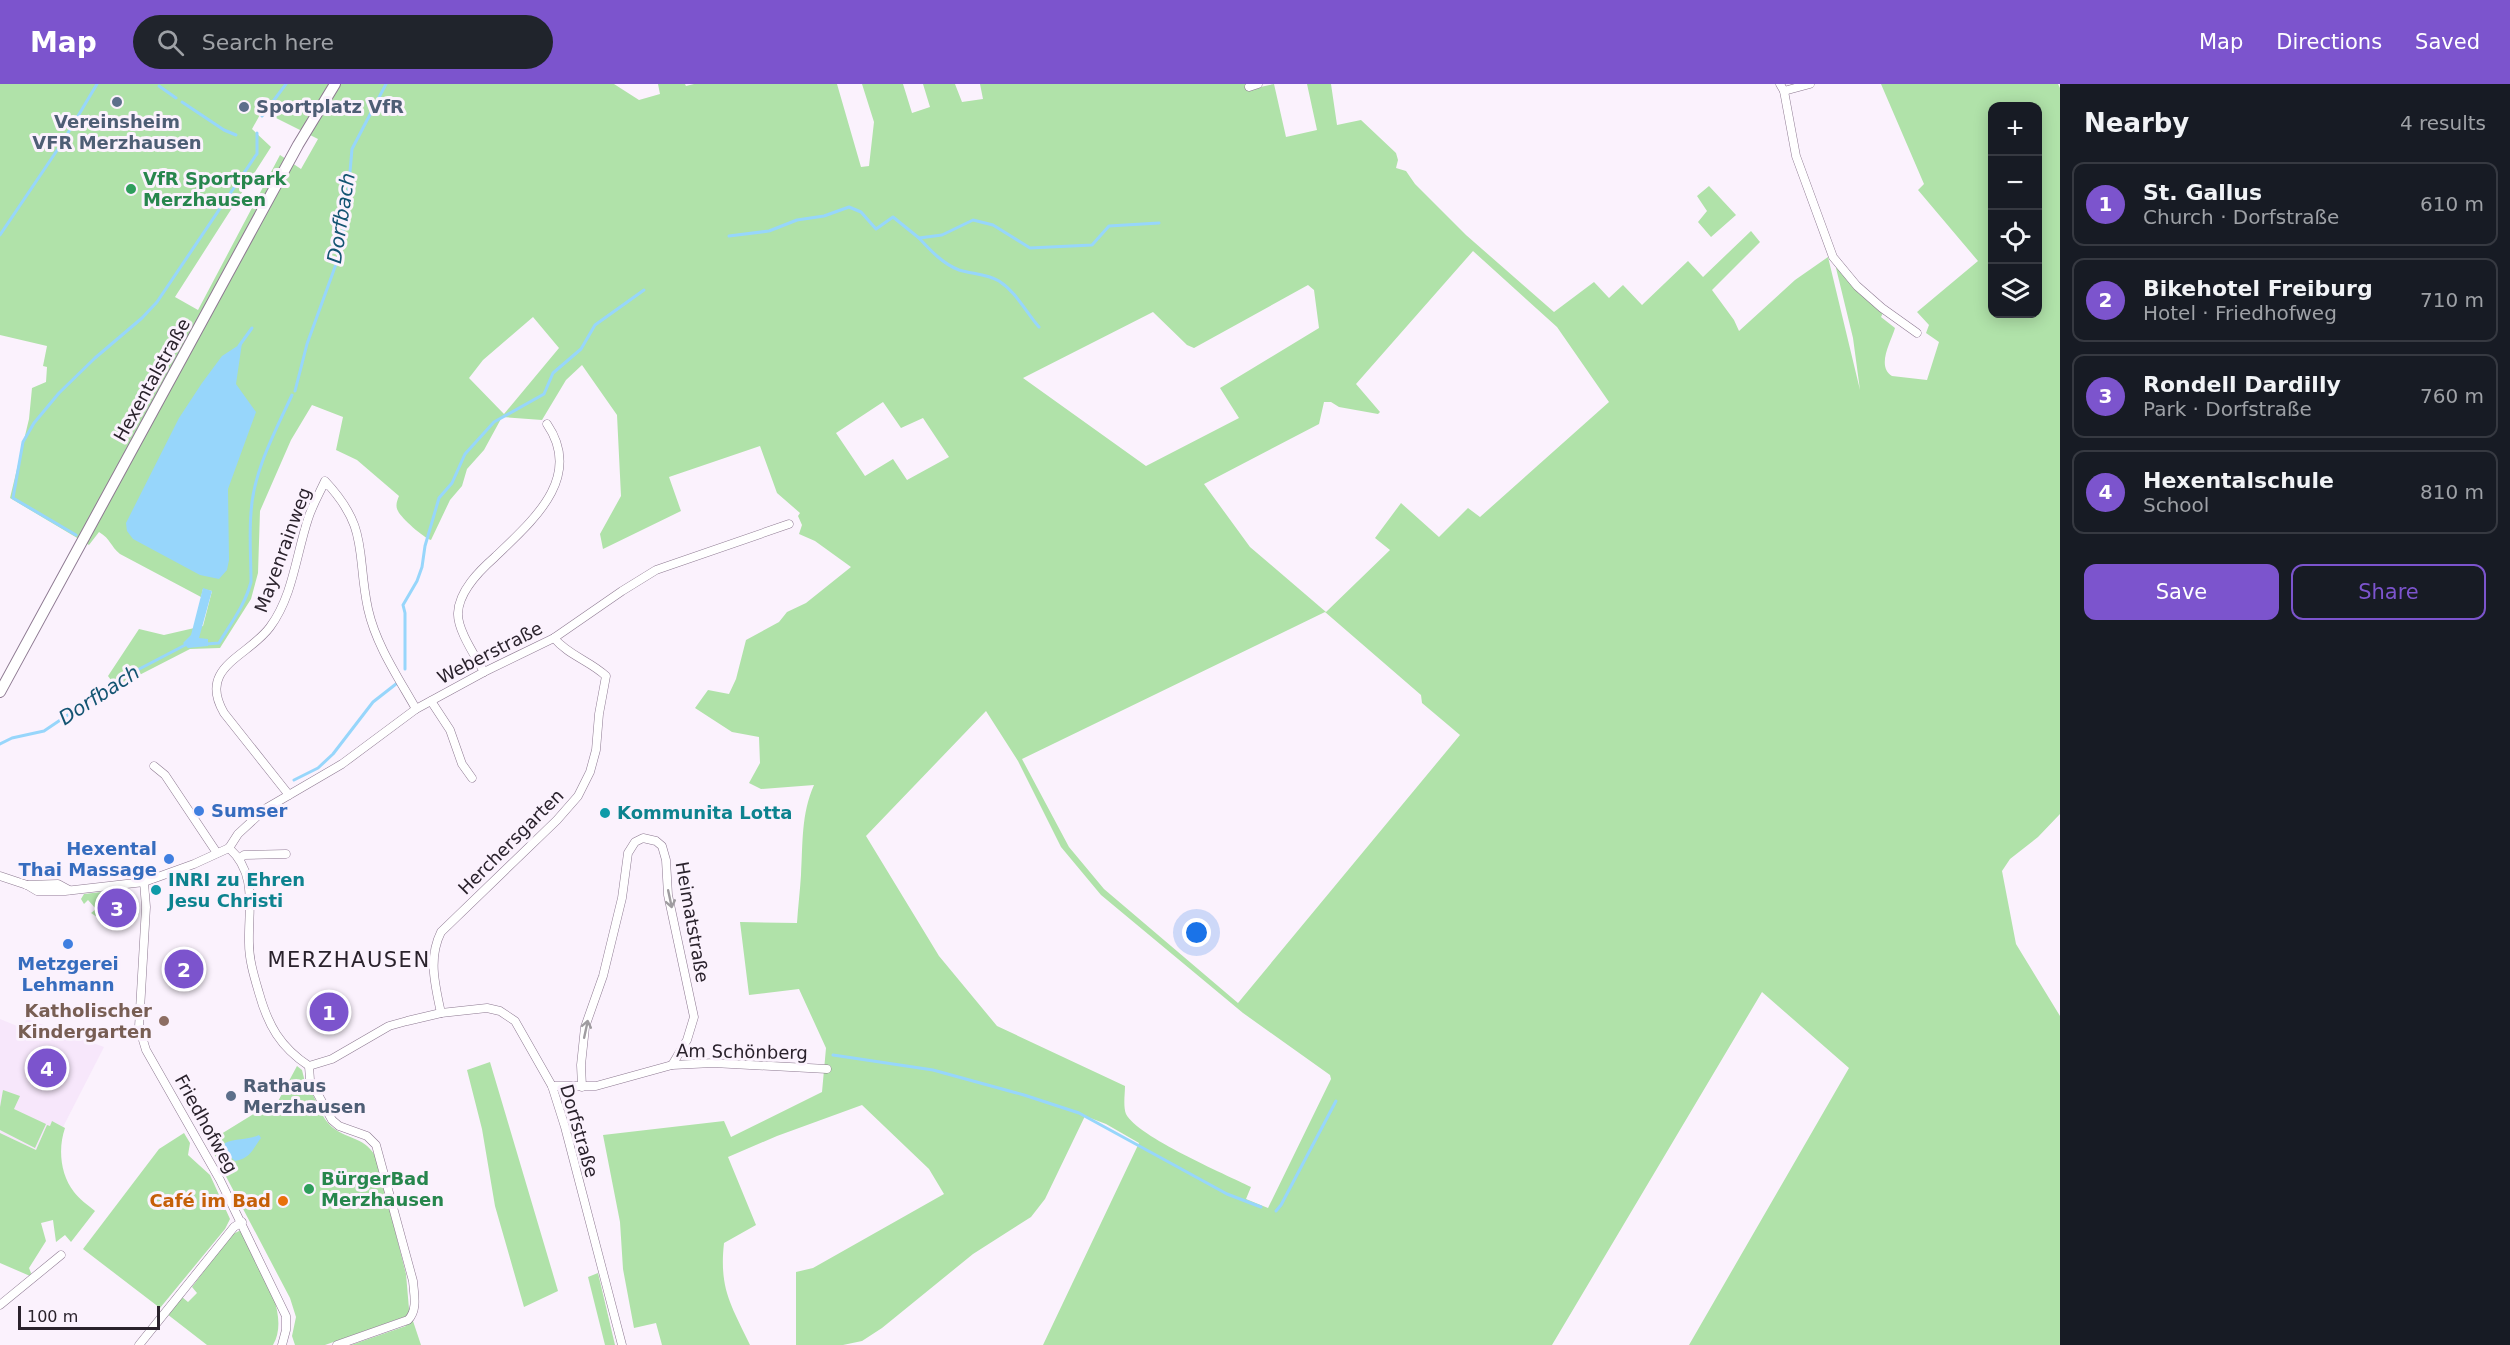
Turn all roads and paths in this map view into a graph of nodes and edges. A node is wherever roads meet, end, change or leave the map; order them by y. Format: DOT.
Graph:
graph roads {
  1 [pos="335,84"];
  2 [pos="1258,84"];
  3 [pos="1810,84"];
  4 [pos="1249,87"];
  5 [pos="1782,88"];
  6 [pos="1917,333"];
  7 [pos="547,424"];
  8 [pos="789,524"];
  9 [pos="554,638"];
  10 [pos="484,672"];
  11 [pos="0,692"];
  12 [pos="431,701"];
  13 [pos="416,709"];
  14 [pos="154,766"];
  15 [pos="472,778"];
  16 [pos="289,795"];
  17 [pos="229,848"];
  18 [pos="217,853"];
  19 [pos="286,854"];
  20 [pos="240,858"];
  21 [pos="0,876"];
  22 [pos="144,882"];
  23 [pos="441,1013"];
  24 [pos="672,1065"];
  25 [pos="309,1066"];
  26 [pos="826,1069"];
  27 [pos="552,1086"];
  28 [pos="582,1087"];
  29 [pos="242,1222"];
  30 [pos="61,1255"];
  31 [pos="0,1305"];
  32 [pos="285,1344"];
  33 [pos="139,1345"];
  34 [pos="337,1345"];
  35 [pos="622,1345"];
  1 -- 11 [label="main road, Hexentalstraße"];
  2 -- 4 [label="street"];
  3 -- 5 [label="street"];
  5 -- 6 [label="street"];
  7 -- 10 [label="street"];
  8 -- 9 [label="street, Weberstraße"];
  9 -- 10 [label="street, Weberstraße"];
  9 -- 23 [label="street, Herchersgarten"];
  10 -- 12 [label="street, Weberstraße"];
  12 -- 13 [label="street, Weberstraße"];
  12 -- 15 [label="street"];
  13 -- 16 [label="street, Weberstraße"];
  13 -- 16 [label="street, Mayenrainweg"];
  14 -- 18 [label="street"];
  16 -- 17 [label="street, Weberstraße"];
  17 -- 18 [label="street"];
  17 -- 20 [label="street"];
  18 -- 22 [label="street"];
  19 -- 20 [label="street"];
  20 -- 25 [label="street"];
  21 -- 22 [label="street"];
  22 -- 29 [label="street, Friedhofweg"];
  23 -- 25 [label="street, Dorfstraße"];
  23 -- 27 [label="street, Dorfstraße"];
  24 -- 26 [label="street, Am Schönberg"];
  24 -- 28 [label="street, Am Schönberg"];
  28 -- 24 [label="street, Heimatstraße, one-way"];
  25 -- 34 [label="street"];
  27 -- 28 [label="street, Am Schönberg"];
  27 -- 35 [label="street, Dorfstraße"];
  29 -- 32 [label="street, Friedhofweg"];
  29 -- 33 [label="street"];
  30 -- 31 [label="street"];
}
